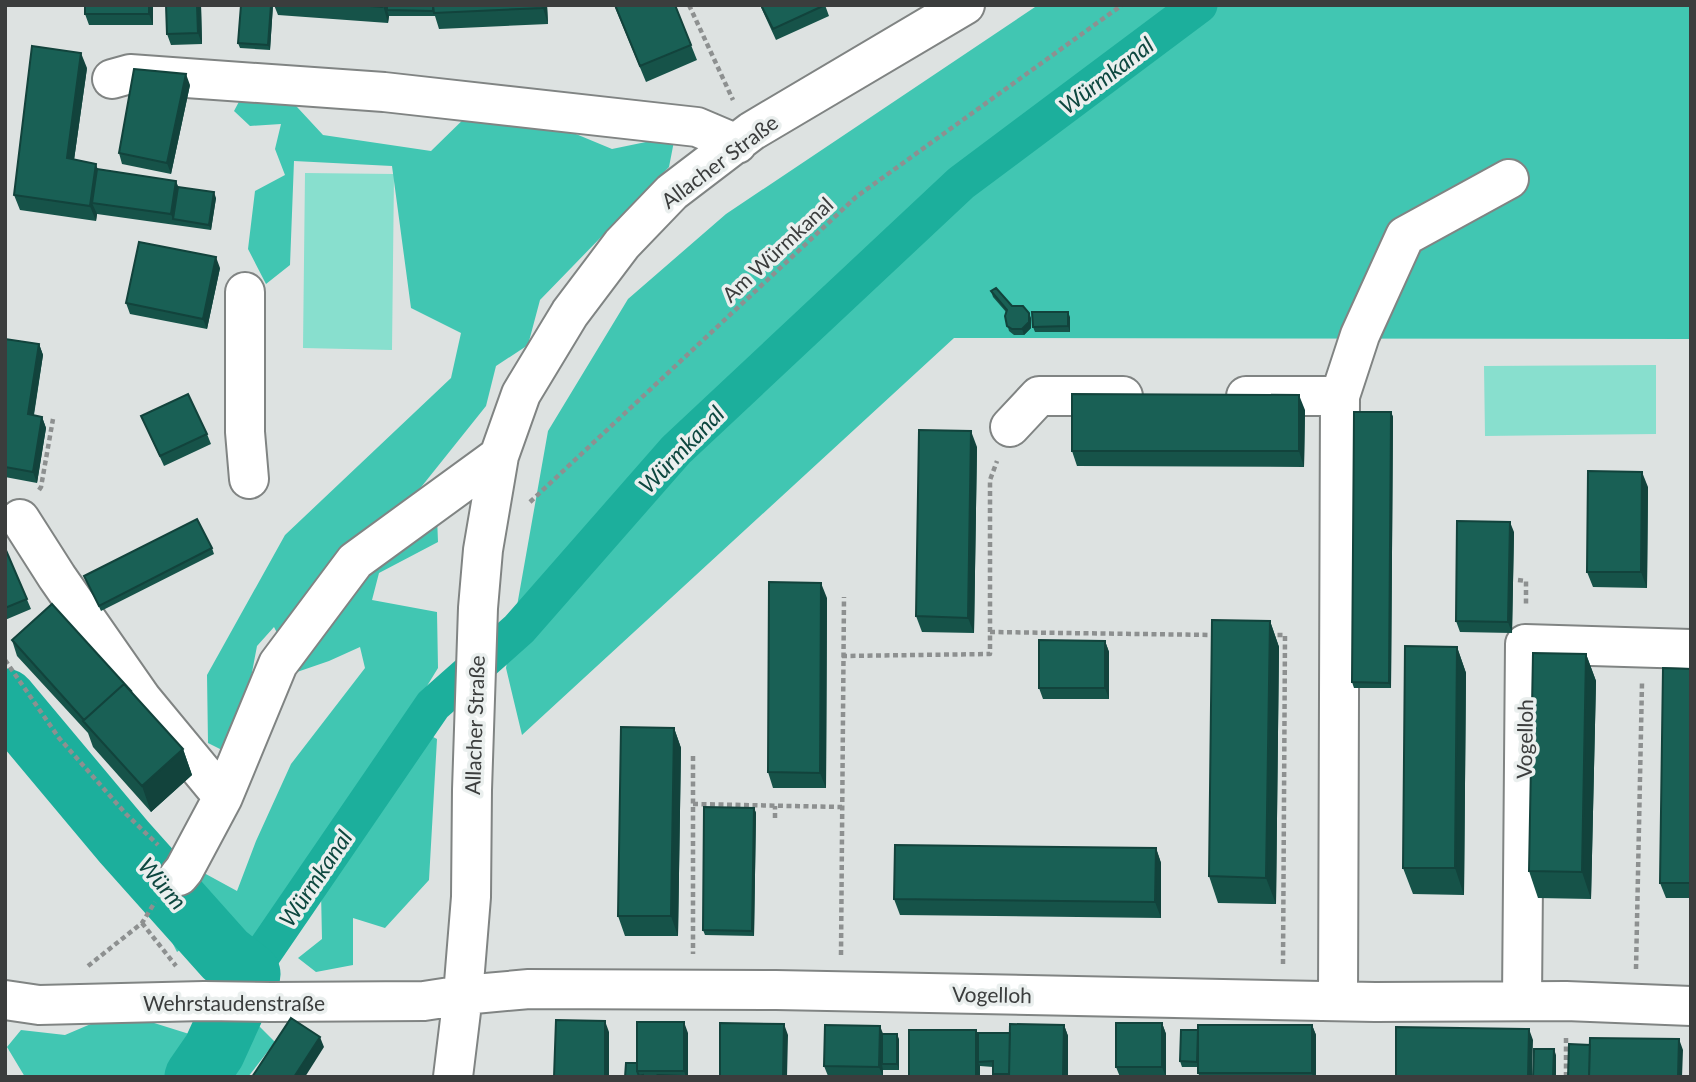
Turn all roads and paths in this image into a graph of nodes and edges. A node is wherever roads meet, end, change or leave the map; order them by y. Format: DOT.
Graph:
graph roads {
  1 [pos="690,5"];
  2 [pos="965,5"];
  3 [pos="1122,5"];
  4 [pos="914,17"];
  5 [pos="113,79"];
  6 [pos="732,99"];
  7 [pos="737,144"];
  8 [pos="1509,179"];
  9 [pos="245,292"];
  10 [pos="1162,396"];
  11 [pos="1217,396"];
  12 [pos="1339,397"];
  13 [pos="53,419"];
  14 [pos="1010,427"];
  15 [pos="499,456"];
  16 [pos="249,479"];
  17 [pos="529,503"];
  18 [pos="20,519"];
  19 [pos="844,597"];
  20 [pos="990,632"];
  21 [pos="1218,635"];
  22 [pos="1259,635"];
  23 [pos="1642,648"];
  24 [pos="1691,649"];
  25 [pos="842,656"];
  26 [pos="5,660"];
  27 [pos="693,756"];
  28 [pos="223,797"];
  29 [pos="693,804"];
  30 [pos="775,806"];
  31 [pos="842,807"];
  32 [pos="775,818"];
  33 [pos="173,881"];
  34 [pos="693,990"];
  35 [pos="841,991"];
  36 [pos="463,995"];
  37 [pos="1283,1000"];
  38 [pos="1338,1001"];
  39 [pos="1522,1001"];
  40 [pos="22,1003"];
  41 [pos="1636,1004"];
  42 [pos="1691,1006"];
  43 [pos="453,1077"];
  1 -- 6 [label="path"];
  2 -- 4 [label="street, Allacher Straße"];
  3 -- 17 [label="path, Am Würmkanal"];
  4 -- 7 [label="street, Allacher Straße"];
  5 -- 7 [label="street"];
  7 -- 15 [label="street, Allacher Straße"];
  8 -- 12 [label="street"];
  9 -- 16 [label="street"];
  10 -- 14 [label="street"];
  11 -- 12 [label="street"];
  12 -- 38 [label="street"];
  13 -- 18 [label="path"];
  14 -- 20 [label="path"];
  15 -- 28 [label="street"];
  15 -- 36 [label="street, Allacher Straße"];
  18 -- 28 [label="street"];
  19 -- 25 [label="path"];
  20 -- 21 [label="path"];
  20 -- 25 [label="path"];
  22 -- 37 [label="path"];
  23 -- 24 [label="street, Vogelloh"];
  23 -- 39 [label="street, Vogelloh"];
  23 -- 41 [label="path"];
  25 -- 31 [label="path"];
  26 -- 33 [label="path"];
  27 -- 29 [label="path"];
  28 -- 33 [label="street"];
  29 -- 30 [label="path"];
  29 -- 34 [label="path"];
  30 -- 31 [label="path"];
  30 -- 32 [label="path"];
  31 -- 35 [label="path"];
  33 -- 40 [label="path"];
  34 -- 35 [label="street, Vogelloh"];
  34 -- 36 [label="street, Vogelloh"];
  35 -- 37 [label="street, Vogelloh"];
  36 -- 40 [label="street, Wehrstaudenstraße"];
  36 -- 43 [label="street, Allacher Straße"];
  37 -- 38 [label="street, Vogelloh"];
  38 -- 39 [label="street, Vogelloh"];
  39 -- 41 [label="street, Vogelloh"];
  41 -- 42 [label="street, Vogelloh"];
}
